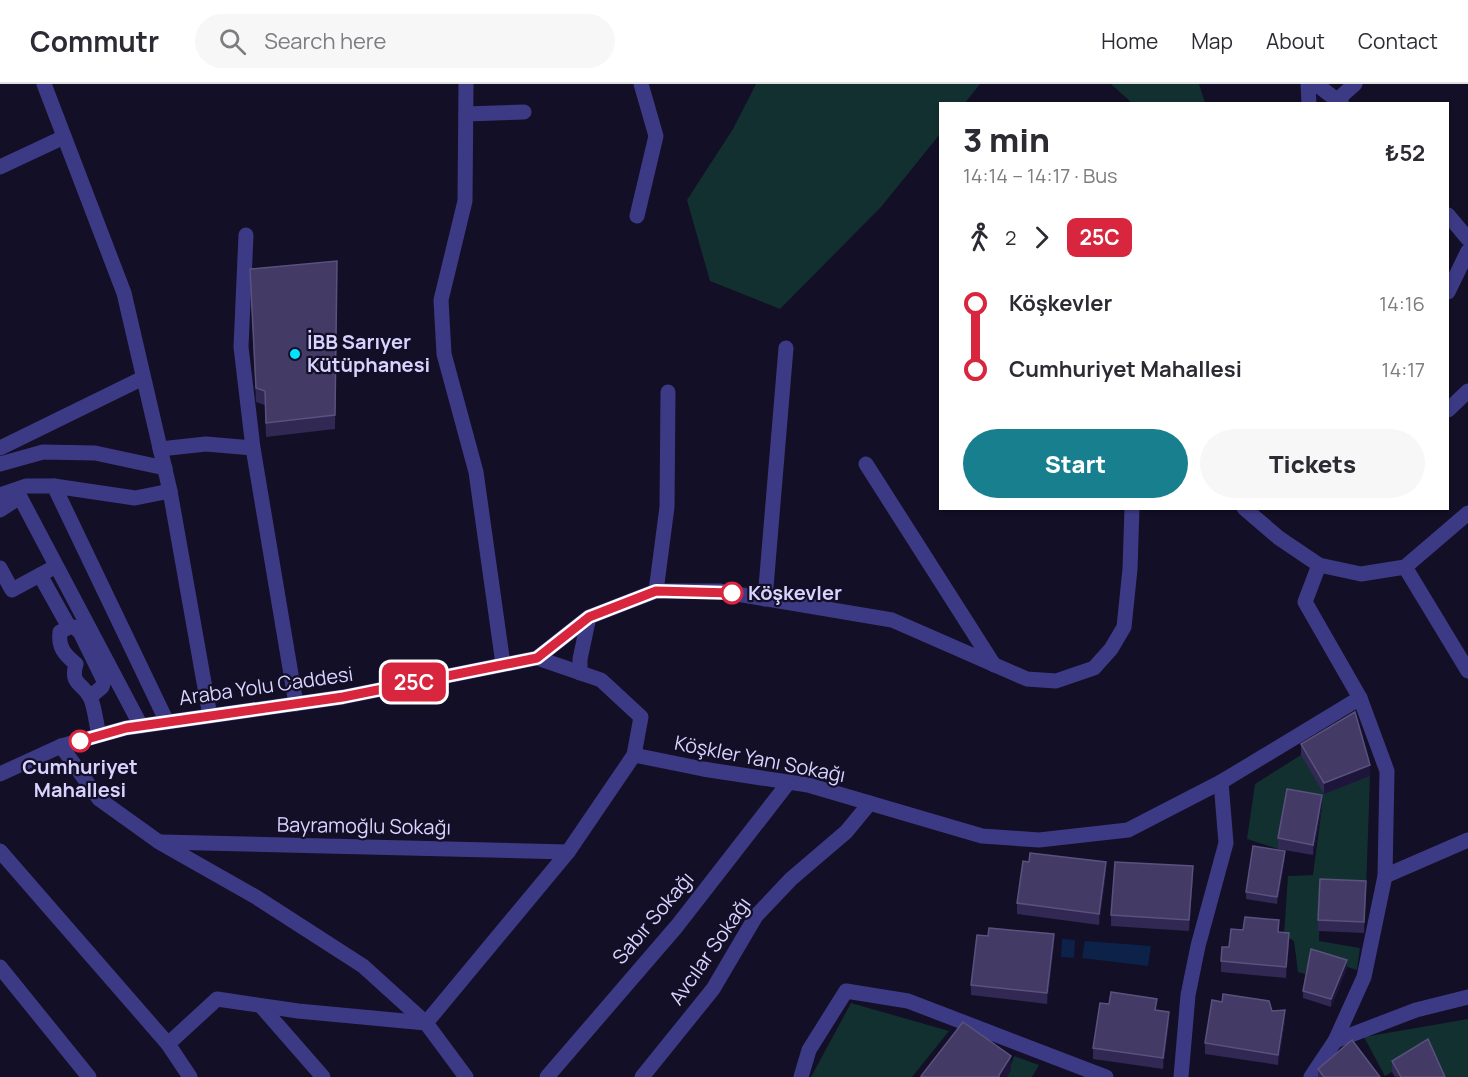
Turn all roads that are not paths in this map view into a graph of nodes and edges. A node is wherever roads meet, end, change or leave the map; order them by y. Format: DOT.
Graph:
graph roads {
  1 [pos="44,84"];
  2 [pos="466,84"];
  3 [pos="641,84"];
  4 [pos="1308,84"];
  5 [pos="1316,84"];
  6 [pos="1355,84"];
  7 [pos="1309,102"];
  8 [pos="1340,102"];
  9 [pos="524,112"];
  10 [pos="466,114"];
  11 [pos="64,137"];
  12 [pos="0,166"];
  13 [pos="637,216"];
  14 [pos="1449,216"];
  15 [pos="246,235"];
  16 [pos="1468,239"];
  17 [pos="1468,251"];
  18 [pos="1449,290"];
  19 [pos="786,348"];
  20 [pos="144,378"];
  21 [pos="1468,391"];
  22 [pos="668,392"];
  23 [pos="1449,409"];
  24 [pos="0,448"];
  25 [pos="253,448"];
  26 [pos="160,449"];
  27 [pos="0,464"];
  28 [pos="866,464"];
  29 [pos="165,468"];
  30 [pos="54,486"];
  31 [pos="170,491"];
  32 [pos="0,495"];
  33 [pos="0,510"];
  34 [pos="1132,510"];
  35 [pos="1249,510"];
  36 [pos="1466,519"];
  37 [pos="1319,565"];
  38 [pos="57,566"];
  39 [pos="1405,567"];
  40 [pos="0,568"];
  41 [pos="40,575"];
  42 [pos="656,591"];
  43 [pos="765,598"];
  44 [pos="589,617"];
  45 [pos="69,627"];
  46 [pos="91,655"];
  47 [pos="537,658"];
  48 [pos="76,663"];
  49 [pos="503,664"];
  50 [pos="994,665"];
  51 [pos="1468,671"];
  52 [pos="580,673"];
  53 [pos="90,697"];
  54 [pos="1360,698"];
  55 [pos="296,704"];
  56 [pos="210,716"];
  57 [pos="167,722"];
  58 [pos="141,726"];
  59 [pos="99,735"];
  60 [pos="61,746"];
  61 [pos="634,755"];
  62 [pos="0,774"];
  63 [pos="789,782"];
  64 [pos="1221,782"];
  65 [pos="870,803"];
  66 [pos="1468,840"];
  67 [pos="159,842"];
  68 [pos="0,851"];
  69 [pos="568,852"];
  70 [pos="1385,876"];
  71 [pos="0,967"];
  72 [pos="1468,997"];
  73 [pos="261,1006"];
  74 [pos="426,1023"];
  75 [pos="1335,1041"];
  76 [pos="168,1044"];
  77 [pos="89,1077"];
  78 [pos="190,1077"];
  79 [pos="323,1077"];
  80 [pos="466,1077"];
  81 [pos="547,1077"];
  82 [pos="642,1077"];
  83 [pos="801,1077"];
  84 [pos="1106,1077"];
  85 [pos="1181,1077"];
  86 [pos="1311,1077"];
  1 -- 11 [label="street"];
  2 -- 10 [label="street"];
  3 -- 13 [label="street"];
  4 -- 7 [label="street"];
  5 -- 8 [label="street"];
  6 -- 8 [label="street"];
  9 -- 10 [label="street"];
  10 -- 49 [label="street"];
  11 -- 12 [label="street"];
  11 -- 20 [label="street"];
  14 -- 16 [label="street"];
  15 -- 25 [label="street"];
  17 -- 18 [label="street"];
  19 -- 43 [label="street"];
  20 -- 24 [label="street"];
  20 -- 26 [label="street"];
  21 -- 23 [label="street"];
  22 -- 42 [label="street"];
  25 -- 26 [label="street"];
  25 -- 55 [label="street"];
  26 -- 29 [label="street"];
  27 -- 29 [label="street"];
  28 -- 50 [label="street"];
  29 -- 31 [label="street"];
  30 -- 31 [label="street"];
  30 -- 32 [label="street"];
  30 -- 57 [label="street"];
  31 -- 56 [label="street"];
  33 -- 38 [label="street"];
  34 -- 50 [label="street, Araba Yolu Caddesi"];
  35 -- 37 [label="street"];
  36 -- 39 [label="street"];
  37 -- 39 [label="street"];
  37 -- 54 [label="street"];
  38 -- 41 [label="street"];
  38 -- 58 [label="street"];
  39 -- 51 [label="street"];
  40 -- 41 [label="street"];
  41 -- 45 [label="street"];
  42 -- 43 [label="street, Araba Yolu Caddesi"];
  42 -- 44 [label="street, Araba Yolu Caddesi"];
  43 -- 50 [label="street, Araba Yolu Caddesi"];
  44 -- 47 [label="street, Araba Yolu Caddesi"];
  44 -- 52 [label="street"];
  45 -- 46 [label="street"];
  45 -- 48 [label="street"];
  46 -- 48 [label="street"];
  46 -- 53 [label="street"];
  47 -- 49 [label="street, Araba Yolu Caddesi"];
  47 -- 52 [label="street"];
  48 -- 53 [label="street"];
  49 -- 55 [label="street, Araba Yolu Caddesi"];
  52 -- 61 [label="street"];
  53 -- 59 [label="street"];
  54 -- 64 [label="street, Köşkler Yanı Sokağı"];
  54 -- 70 [label="street"];
  55 -- 56 [label="street, Araba Yolu Caddesi"];
  56 -- 57 [label="street, Araba Yolu Caddesi"];
  57 -- 58 [label="street, Araba Yolu Caddesi"];
  58 -- 59 [label="street, Araba Yolu Caddesi"];
  59 -- 60 [label="street, Araba Yolu Caddesi"];
  60 -- 62 [label="street, Araba Yolu Caddesi"];
  60 -- 67 [label="street"];
  61 -- 63 [label="street, Köşkler Yanı Sokağı"];
  61 -- 69 [label="street"];
  63 -- 65 [label="street, Köşkler Yanı Sokağı"];
  63 -- 81 [label="street, Sabır Sokağı"];
  64 -- 65 [label="street, Köşkler Yanı Sokağı"];
  64 -- 85 [label="street"];
  65 -- 82 [label="street, Avcılar Sokağı"];
  66 -- 70 [label="street"];
  67 -- 69 [label="street, Bayramoğlu Sokağı"];
  67 -- 74 [label="street"];
  68 -- 76 [label="street"];
  69 -- 74 [label="street"];
  70 -- 75 [label="street"];
  71 -- 77 [label="street"];
  72 -- 75 [label="street"];
  73 -- 74 [label="street"];
  73 -- 76 [label="street"];
  73 -- 79 [label="street"];
  74 -- 80 [label="street"];
  75 -- 86 [label="street"];
  76 -- 78 [label="street"];
  83 -- 84 [label="street"];
}
